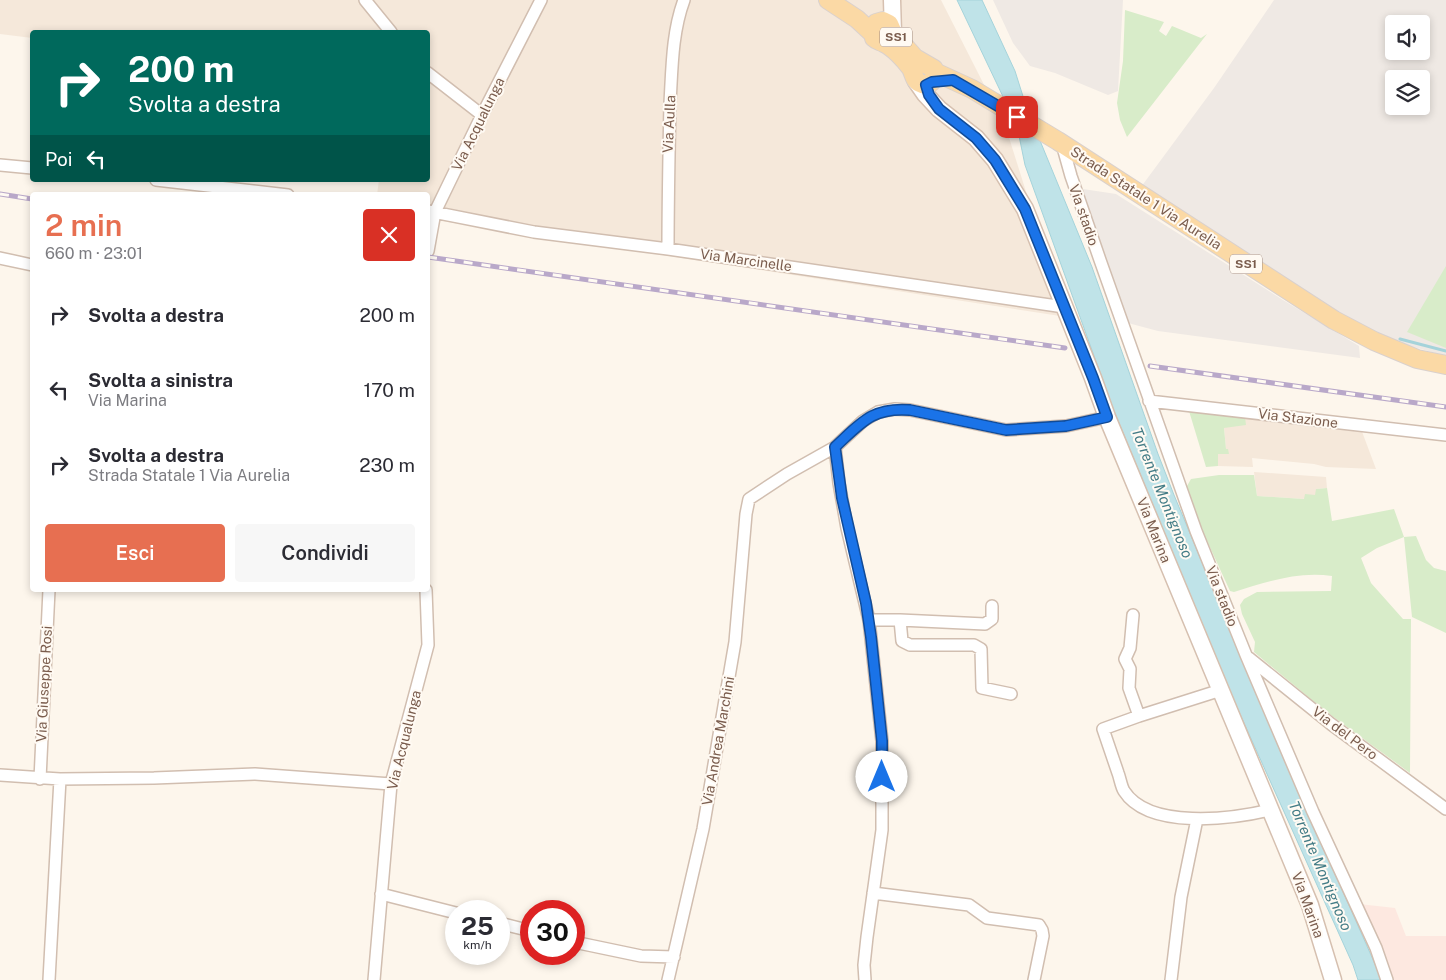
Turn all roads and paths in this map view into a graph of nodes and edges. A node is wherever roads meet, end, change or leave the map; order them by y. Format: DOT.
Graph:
graph roads {
  1 [pos="365,0"];
  2 [pos="541,0"];
  3 [pos="684,0"];
  4 [pos="828,0"];
  5 [pos="891,0"];
  6 [pos="881,27"];
  7 [pos="389,30"];
  8 [pos="430,75"];
  9 [pos="927,80"];
  10 [pos="482,115"];
  11 [pos="1061,142"];
  12 [pos="0,165"];
  13 [pos="30,168"];
  14 [pos="174,182"];
  15 [pos="262,192"];
  16 [pos="431,212"];
  17 [pos="430,238"];
  18 [pos="668,249"];
  19 [pos="0,258"];
  20 [pos="30,265"];
  21 [pos="1064,307"];
  22 [pos="1446,365"];
  23 [pos="1149,401"];
  24 [pos="1107,417"];
  25 [pos="1446,435"];
  26 [pos="835,447"];
  27 [pos="49,592"];
  28 [pos="426,592"];
  29 [pos="992,606"];
  30 [pos="1132,615"];
  31 [pos="869,620"];
  32 [pos="900,620"];
  33 [pos="1246,655"];
  34 [pos="1221,690"];
  35 [pos="1011,694"];
  36 [pos="1139,716"];
  37 [pos="0,775"];
  38 [pos="40,779"];
  39 [pos="60,779"];
  40 [pos="391,784"];
  41 [pos="1446,809"];
  42 [pos="1270,810"];
  43 [pos="1197,819"];
  44 [pos="873,893"];
  45 [pos="381,894"];
  46 [pos="445,910"];
  47 [pos="585,944"];
  48 [pos="674,957"];
  49 [pos="49,980"];
  50 [pos="374,980"];
  51 [pos="668,980"];
  52 [pos="865,980"];
  53 [pos="1034,980"];
  54 [pos="1171,980"];
  55 [pos="1333,980"];
  56 [pos="1387,980"];
  1 -- 7 [label="street"];
  2 -- 10 [label="street, Via Acqualunga"];
  3 -- 18 [label="street, Via Aulla"];
  4 -- 6 [label="main road"];
  5 -- 6 [label="main road"];
  6 -- 9 [label="main road, SS1"];
  8 -- 10 [label="street"];
  9 -- 11 [label="main road, Strada Statale 1 Via Aurelia / SS1"];
  9 -- 21 [label="main road, Via Marina"];
  10 -- 16 [label="street, Via Acqualunga"];
  11 -- 22 [label="main road, Strada Statale 1 Via Aurelia / SS1"];
  11 -- 23 [label="street, Via stadio"];
  12 -- 13 [label="street"];
  14 -- 15 [label="street"];
  16 -- 17 [label="street, Via Acqualunga"];
  16 -- 18 [label="street, Via Marcinelle"];
  18 -- 21 [label="street, Via Marcinelle"];
  19 -- 20 [label="street"];
  21 -- 24 [label="main road, Via Marina"];
  23 -- 25 [label="street, Via Stazione"];
  23 -- 33 [label="street, Via stadio"];
  24 -- 26 [label="street"];
  24 -- 34 [label="main road, Via Marina"];
  26 -- 31 [label="street"];
  26 -- 48 [label="street, Via Andrea Marchini"];
  27 -- 38 [label="street, Via Giuseppe Rosi"];
  28 -- 40 [label="street, Via Acqualunga"];
  29 -- 32 [label="street"];
  30 -- 36 [label="street"];
  31 -- 32 [label="street"];
  31 -- 44 [label="street"];
  32 -- 35 [label="street"];
  33 -- 41 [label="street, Via del Pero"];
  33 -- 56 [label="street, Via stadio"];
  34 -- 36 [label="street"];
  34 -- 42 [label="main road, Via Marina"];
  36 -- 43 [label="street"];
  37 -- 38 [label="street"];
  38 -- 39 [label="street"];
  39 -- 40 [label="street"];
  39 -- 49 [label="street"];
  40 -- 45 [label="street, Via Acqualunga"];
  42 -- 43 [label="street"];
  42 -- 55 [label="main road, Via Marina"];
  43 -- 54 [label="street"];
  44 -- 52 [label="street"];
  44 -- 53 [label="street"];
  45 -- 46 [label="street"];
  45 -- 50 [label="street, Via Acqualunga"];
  47 -- 48 [label="street"];
  48 -- 51 [label="street, Via Andrea Marchini"];
}
